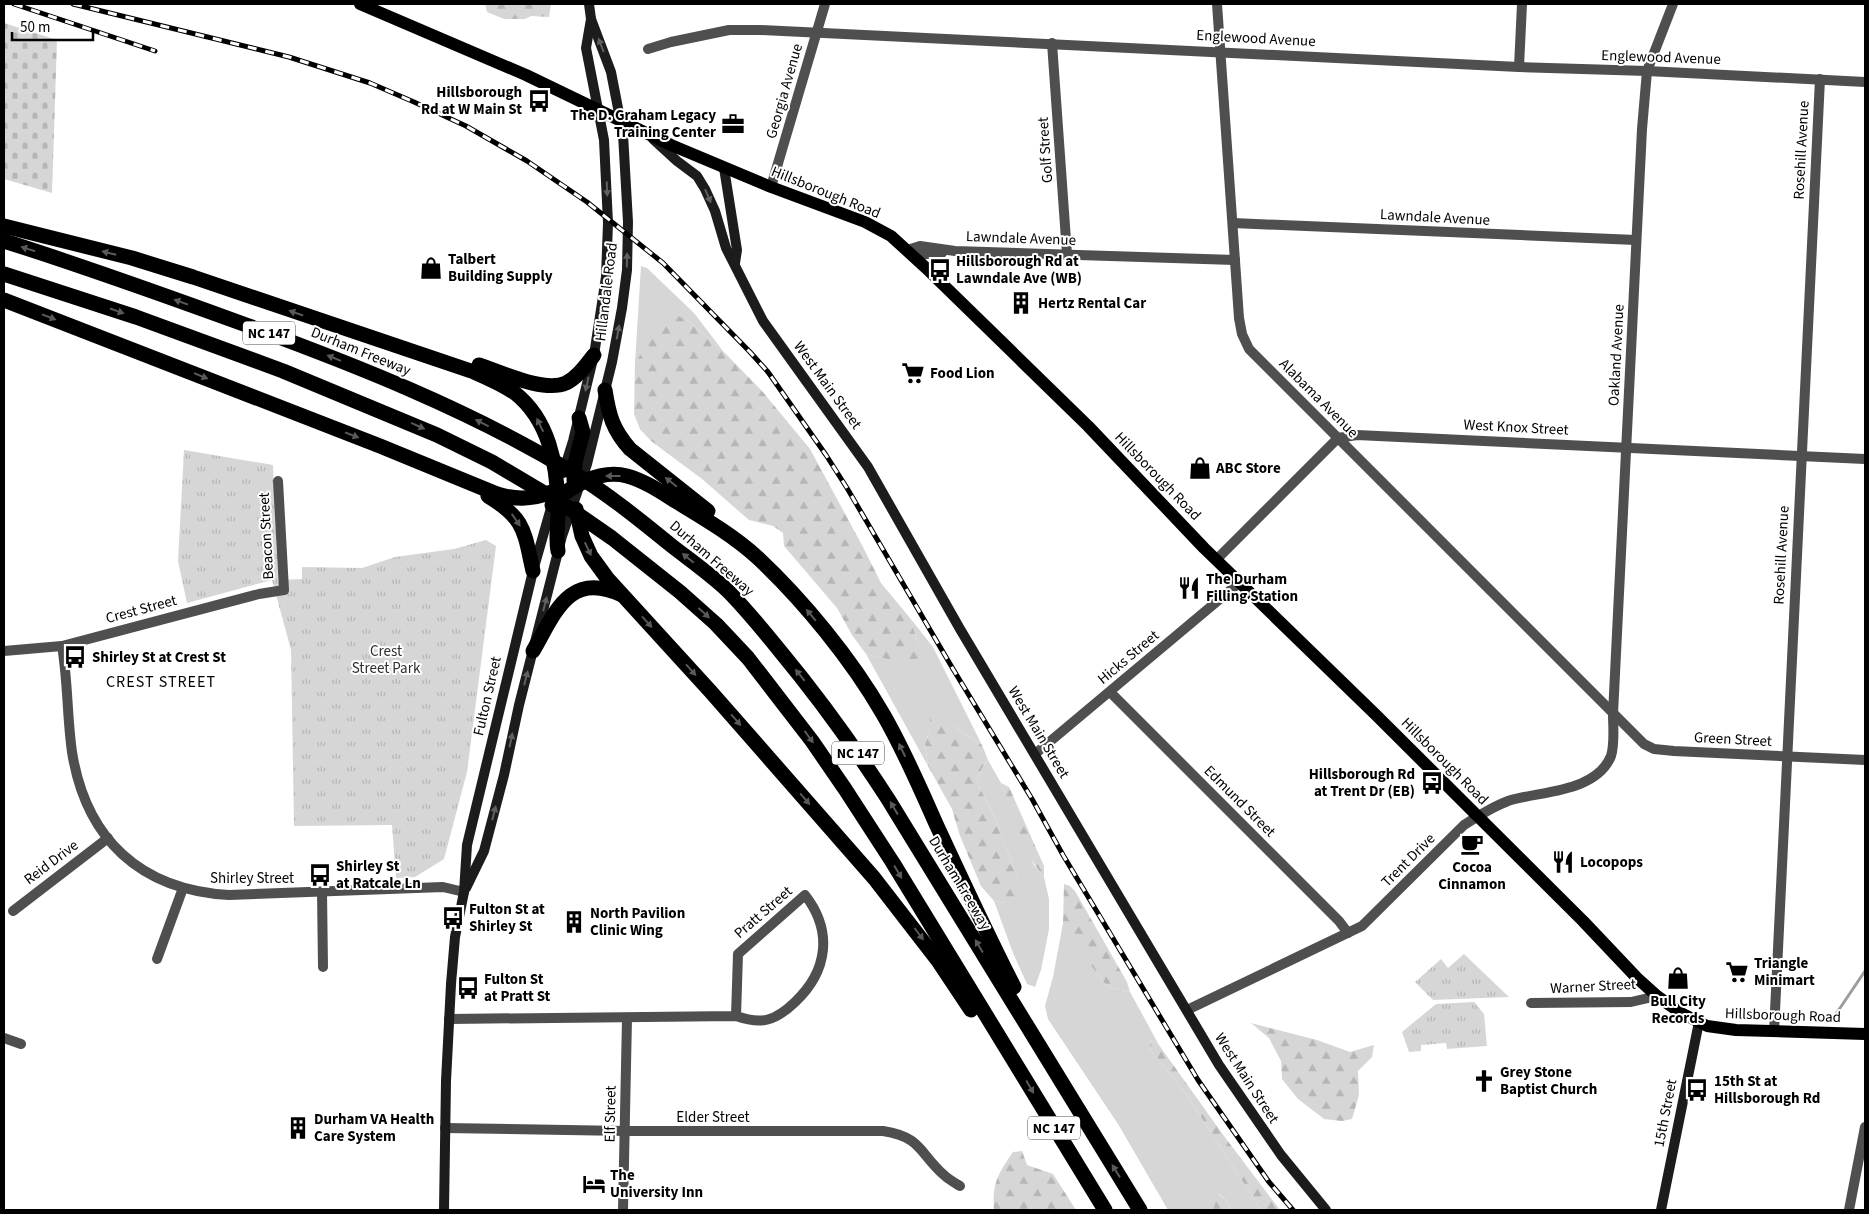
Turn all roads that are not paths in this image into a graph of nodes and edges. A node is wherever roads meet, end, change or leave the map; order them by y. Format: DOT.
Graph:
graph roads {
  1 [pos="360,4"];
  2 [pos="589,4"];
  3 [pos="825,4"];
  4 [pos="1217,4"];
  5 [pos="1522,4"];
  6 [pos="1673,4"];
  7 [pos="591,19"];
  8 [pos="817,33"];
  9 [pos="1052,43"];
  10 [pos="648,49"];
  11 [pos="1222,51"];
  12 [pos="1519,67"];
  13 [pos="1647,71"];
  14 [pos="1820,79"];
  15 [pos="1865,82"];
  16 [pos="648,134"];
  17 [pos="724,168"];
  18 [pos="771,187"];
  19 [pos="1233,223"];
  20 [pos="4,226"];
  21 [pos="1636,240"];
  22 [pos="4,241"];
  23 [pos="910,252"];
  24 [pos="1067,254"];
  25 [pos="1235,260"];
  26 [pos="735,264"];
  27 [pos="4,274"];
  28 [pos="4,300"];
  29 [pos="421,355"];
  30 [pos="594,355"];
  31 [pos="605,390"];
  32 [pos="579,418"];
  33 [pos="1338,438"];
  34 [pos="1627,446"];
  35 [pos="1801,456"];
  36 [pos="1865,459"];
  37 [pos="586,468"];
  38 [pos="278,481"];
  39 [pos="481,488"];
  40 [pos="576,488"];
  41 [pos="554,500"];
  42 [pos="733,538"];
  43 [pos="558,551"];
  44 [pos="1216,560"];
  45 [pos="533,571"];
  46 [pos="1240,583"];
  47 [pos="284,590"];
  48 [pos="624,596"];
  49 [pos="62,646"];
  50 [pos="4,651"];
  51 [pos="533,651"];
  52 [pos="1110,692"];
  53 [pos="1613,714"];
  54 [pos="1035,754"];
  55 [pos="1787,756"];
  56 [pos="1865,760"];
  57 [pos="1477,816"];
  58 [pos="108,838"];
  59 [pos="183,888"];
  60 [pos="322,892"];
  61 [pos="464,892"];
  62 [pos="13,911"];
  63 [pos="1348,934"];
  64 [pos="157,959"];
  65 [pos="323,967"];
  66 [pos="1657,996"];
  67 [pos="1530,1004"];
  68 [pos="1187,1010"];
  69 [pos="736,1016"];
  70 [pos="627,1018"];
  71 [pos="449,1019"];
  72 [pos="1699,1022"];
  73 [pos="1774,1032"];
  74 [pos="1865,1034"];
  75 [pos="4,1038"];
  76 [pos="21,1044"];
  77 [pos="1004,1046"];
  78 [pos="1040,1048"];
  79 [pos="1865,1127"];
  80 [pos="445,1128"];
  81 [pos="625,1131"];
  82 [pos="960,1186"];
  83 [pos="444,1210"];
  84 [pos="623,1210"];
  85 [pos="1105,1210"];
  86 [pos="1140,1210"];
  87 [pos="1326,1210"];
  88 [pos="1661,1210"];
  89 [pos="1849,1210"];
  1 -- 16 [label="main road, Hillsborough Road"];
  2 -- 7 [label="main road, Hillandale Road"];
  3 -- 8 [label="street, Georgia Avenue"];
  4 -- 11 [label="street, Alabama Avenue"];
  5 -- 12 [label="street"];
  6 -- 13 [label="street, Oakland Avenue"];
  7 -- 30 [label="main road, Hillandale Road, one-way"];
  31 -- 7 [label="main road, Hillandale Road, one-way"];
  8 -- 9 [label="street, Englewood Avenue"];
  8 -- 10 [label="street, Englewood Avenue"];
  8 -- 18 [label="street, Georgia Avenue"];
  9 -- 11 [label="street, Englewood Avenue"];
  9 -- 24 [label="street, Golf Street"];
  11 -- 12 [label="street, Englewood Avenue"];
  11 -- 19 [label="street, Alabama Avenue"];
  12 -- 13 [label="street, Englewood Avenue"];
  13 -- 14 [label="street, Englewood Avenue"];
  13 -- 21 [label="street, Oakland Avenue"];
  14 -- 15 [label="street, Englewood Avenue"];
  14 -- 35 [label="street, Rosehill Avenue"];
  16 -- 17 [label="main road, Hillsborough Road"];
  16 -- 26 [label="main road, West Main Street, one-way"];
  17 -- 18 [label="main road, Hillsborough Road"];
  17 -- 26 [label="main road, West Main Street"];
  18 -- 23 [label="main road, Hillsborough Road"];
  19 -- 21 [label="street, Lawndale Avenue"];
  19 -- 25 [label="street, Alabama Avenue"];
  29 -- 20 [label="highway, one-way"];
  21 -- 34 [label="street, Oakland Avenue"];
  78 -- 22 [label="highway, Durham Freeway / NC 147, one-way"];
  23 -- 24 [label="street, Lawndale Avenue"];
  23 -- 44 [label="main road, Hillsborough Road"];
  24 -- 25 [label="street, Lawndale Avenue"];
  25 -- 33 [label="street, Alabama Avenue"];
  26 -- 54 [label="main road, West Main Street"];
  27 -- 77 [label="highway, NC 147, one-way"];
  28 -- 39 [label="highway, one-way"];
  29 -- 30 [label="highway"];
  41 -- 29 [label="highway, one-way"];
  30 -- 32 [label="main road, Hillandale Road, one-way"];
  31 -- 37 [label="main road, Hillandale Road"];
  42 -- 31 [label="highway, one-way"];
  32 -- 40 [label="highway"];
  32 -- 41 [label="main road, Hillandale Road"];
  33 -- 34 [label="street, West Knox Street"];
  33 -- 44 [label="street"];
  33 -- 53 [label="street, Alabama Avenue"];
  34 -- 35 [label="street, West Knox Street"];
  34 -- 53 [label="street, Oakland Avenue"];
  35 -- 36 [label="street, West Knox Street"];
  35 -- 55 [label="street, Rosehill Avenue"];
  37 -- 40 [label="highway"];
  38 -- 47 [label="street, Beacon Street"];
  39 -- 41 [label="highway"];
  39 -- 45 [label="highway, one-way"];
  40 -- 41 [label="highway"];
  42 -- 40 [label="highway, one-way"];
  40 -- 43 [label="main road, Fulton Street"];
  40 -- 48 [label="highway, one-way"];
  41 -- 43 [label="highway"];
  41 -- 45 [label="main road, Fulton Street"];
  78 -- 42 [label="highway, one-way"];
  51 -- 43 [label="main road, Fulton Street, one-way"];
  44 -- 46 [label="main road, Hillsborough Road"];
  45 -- 61 [label="main road, Fulton Street"];
  46 -- 52 [label="street, Hicks Street"];
  46 -- 57 [label="main road, Hillsborough Road"];
  47 -- 49 [label="street, Crest Street"];
  48 -- 51 [label="highway"];
  48 -- 77 [label="highway, one-way"];
  49 -- 50 [label="street, Crest Street"];
  49 -- 58 [label="street, Shirley Street"];
  61 -- 51 [label="main road, Fulton Street, one-way"];
  52 -- 54 [label="street, Hicks Street"];
  52 -- 63 [label="street, Edmund Street"];
  53 -- 55 [label="street, Green Street"];
  53 -- 57 [label="street, Trent Drive"];
  54 -- 68 [label="main road, West Main Street"];
  55 -- 56 [label="street, Green Street"];
  55 -- 73 [label="street, Rosehill Avenue"];
  57 -- 63 [label="street, Trent Drive"];
  57 -- 66 [label="main road, Hillsborough Road"];
  58 -- 59 [label="street, Shirley Street"];
  58 -- 62 [label="street, Reid Drive"];
  59 -- 60 [label="street, Shirley Street"];
  59 -- 64 [label="street"];
  60 -- 61 [label="street, Shirley Street"];
  60 -- 65 [label="street"];
  61 -- 71 [label="main road, Fulton Street"];
  63 -- 68 [label="street, Trent Drive"];
  66 -- 67 [label="street, Warner Street"];
  66 -- 72 [label="main road, Hillsborough Road"];
  68 -- 87 [label="main road, West Main Street"];
  69 -- 69 [label="street, Pratt Street"];
  69 -- 70 [label="street, Pratt Street"];
  70 -- 71 [label="street, Pratt Street"];
  70 -- 81 [label="street, Elf Street"];
  71 -- 80 [label="main road, Fulton Street"];
  72 -- 73 [label="main road, Hillsborough Road"];
  72 -- 88 [label="main road, 15th Street"];
  73 -- 74 [label="main road, Hillsborough Road"];
  75 -- 76 [label="street"];
  77 -- 85 [label="highway, NC 147, one-way"];
  86 -- 78 [label="highway, Durham Freeway / NC 147, one-way"];
  79 -- 89 [label="street"];
  80 -- 81 [label="street, Elder Street"];
  80 -- 83 [label="main road, Fulton Street"];
  81 -- 82 [label="street, Elder Street"];
  81 -- 84 [label="street, Elf Street"];
}
